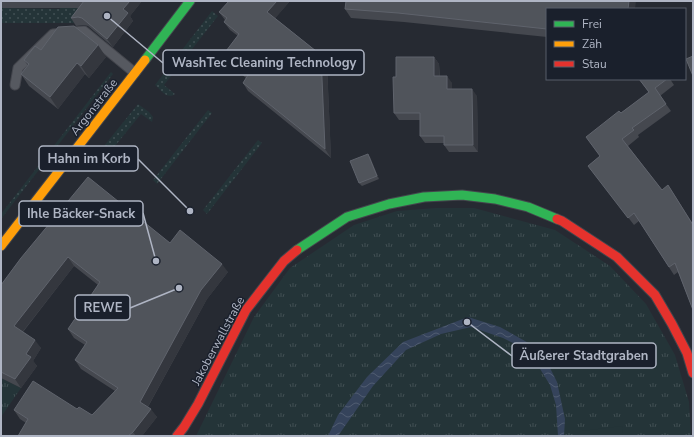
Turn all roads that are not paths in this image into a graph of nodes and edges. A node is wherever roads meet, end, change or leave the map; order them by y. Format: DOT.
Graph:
graph roads {
  1 [pos="185,3"];
  2 [pos="135,73"];
  3 [pos="15,85"];
  4 [pos="1,246"];
  5 [pos="693,373"];
  6 [pos="177,436"];
  1 -- 2 [label="street, Argonstraße"];
  2 -- 3 [label="lane"];
  2 -- 4 [label="street, Argonstraße"];
  5 -- 6 [label="street, Jakoberwallstraße"];
}
